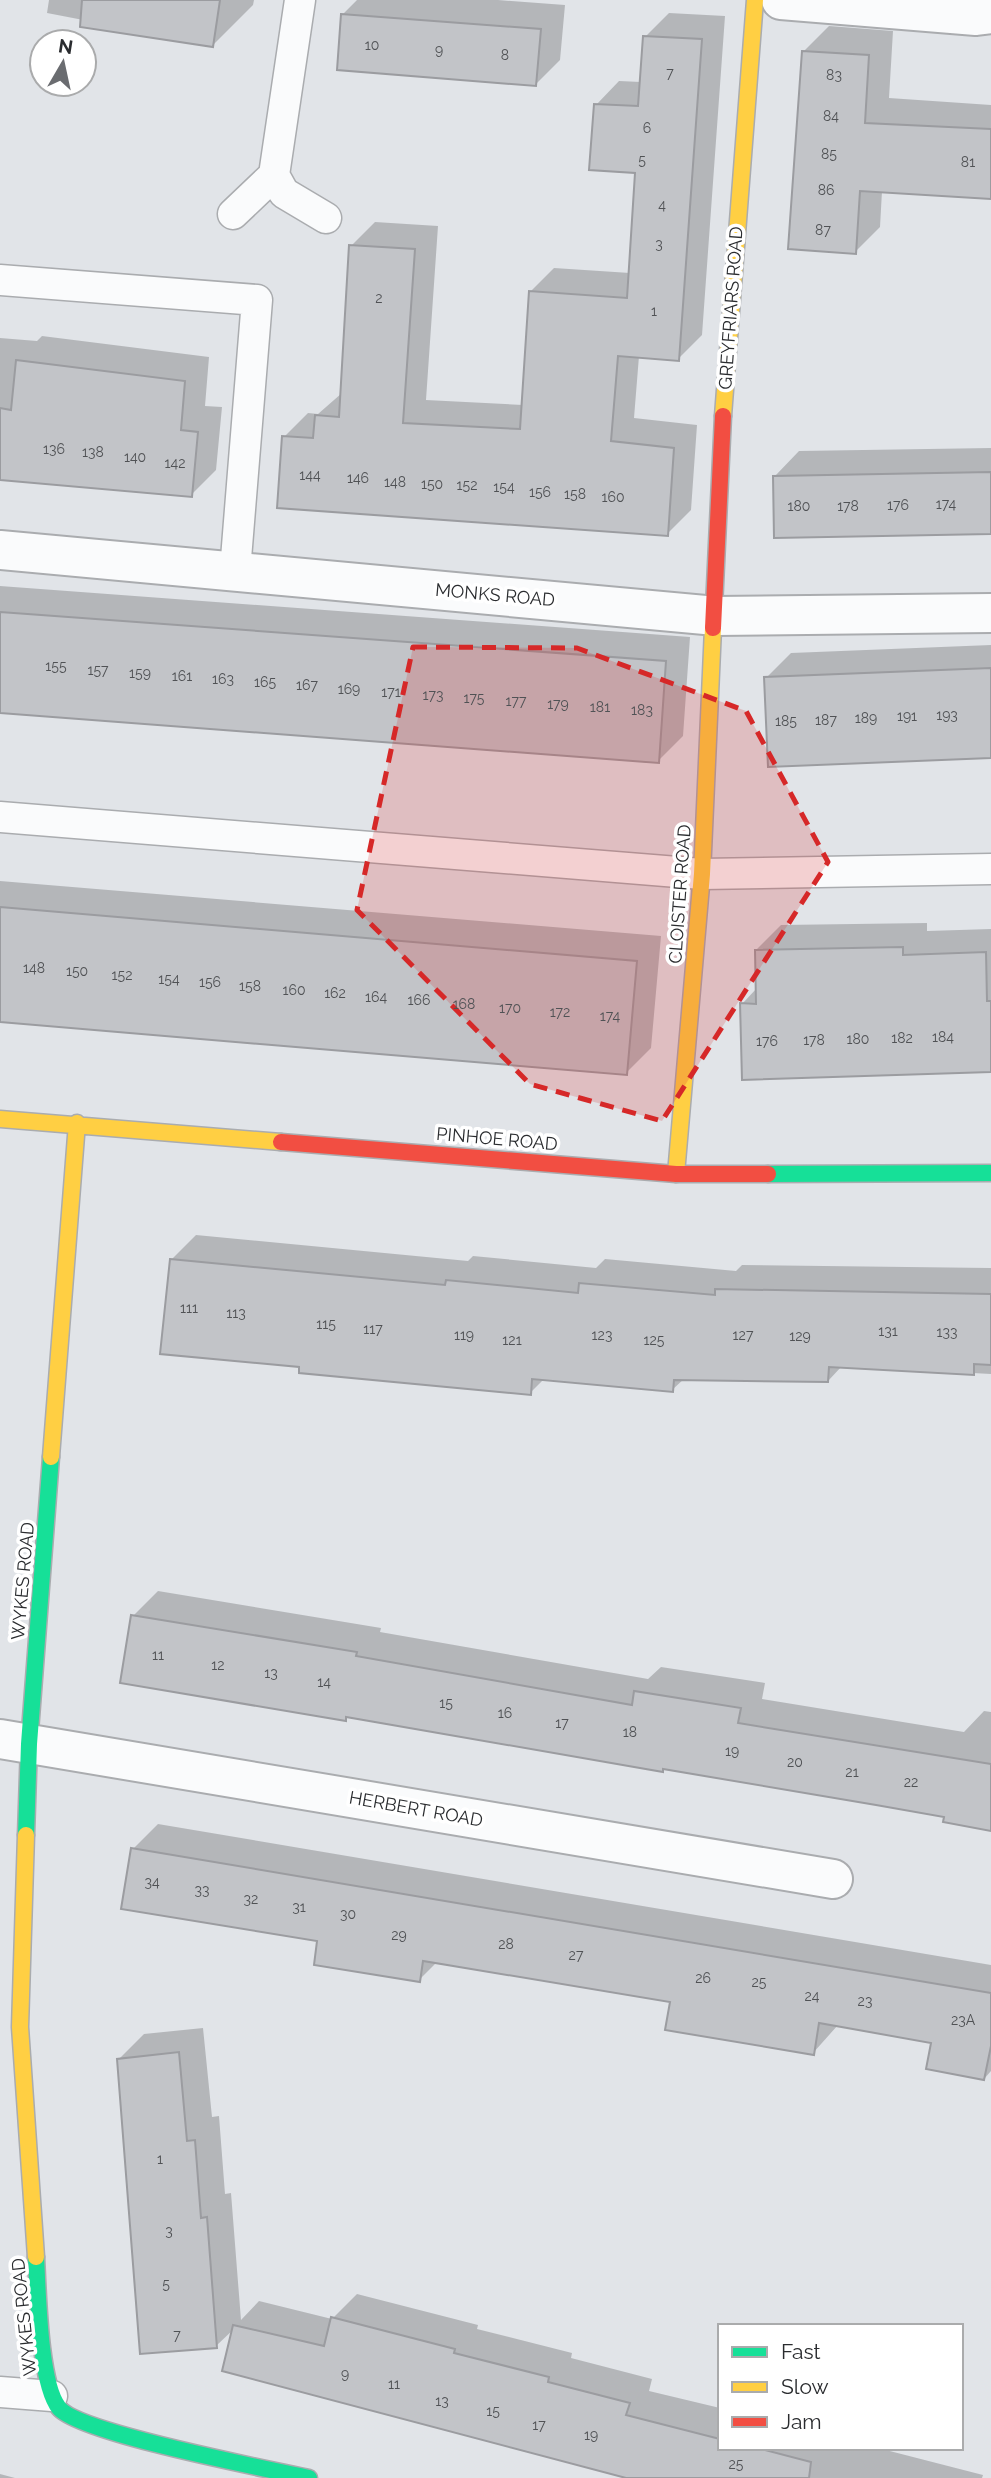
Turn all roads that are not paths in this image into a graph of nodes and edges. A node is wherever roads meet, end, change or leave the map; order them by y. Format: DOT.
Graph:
graph roads {
  1 [pos="300,0"];
  2 [pos="755,0"];
  3 [pos="782,0"];
  4 [pos="991,14"];
  5 [pos="274,175"];
  6 [pos="233,214"];
  7 [pos="326,218"];
  8 [pos="0,280"];
  9 [pos="0,550"];
  10 [pos="235,570"];
  11 [pos="991,613"];
  12 [pos="716,616"];
  13 [pos="0,817"];
  14 [pos="991,869"];
  15 [pos="702,874"];
  16 [pos="0,1119"];
  17 [pos="77,1123"];
  18 [pos="991,1172"];
  19 [pos="676,1174"];
  20 [pos="14,1742"];
  21 [pos="833,1879"];
  22 [pos="10,2024"];
  23 [pos="0,2392"];
  24 [pos="52,2396"];
  25 [pos="309,2478"];
  1 -- 5 [label="lane"];
  2 -- 12 [label="street, GREYFRIARS ROAD"];
  3 -- 4 [label="street"];
  5 -- 6 [label="lane"];
  5 -- 7 [label="lane"];
  8 -- 10 [label="lane"];
  9 -- 10 [label="street, MONKS ROAD"];
  10 -- 12 [label="street, MONKS ROAD"];
  11 -- 12 [label="street, MONKS ROAD"];
  12 -- 15 [label="street, CLOISTER ROAD"];
  13 -- 15 [label="lane"];
  14 -- 15 [label="lane"];
  15 -- 19 [label="street, CLOISTER ROAD"];
  16 -- 17 [label="street, PINHOE ROAD"];
  17 -- 19 [label="street, PINHOE ROAD"];
  17 -- 20 [label="street, WYKES ROAD"];
  18 -- 19 [label="street, PINHOE ROAD"];
  20 -- 21 [label="street, HERBERT ROAD"];
  20 -- 22 [label="street, WYKES ROAD"];
  22 -- 24 [label="street, WYKES ROAD"];
  23 -- 24 [label="lane"];
  24 -- 25 [label="street, WYKES ROAD"];
}
